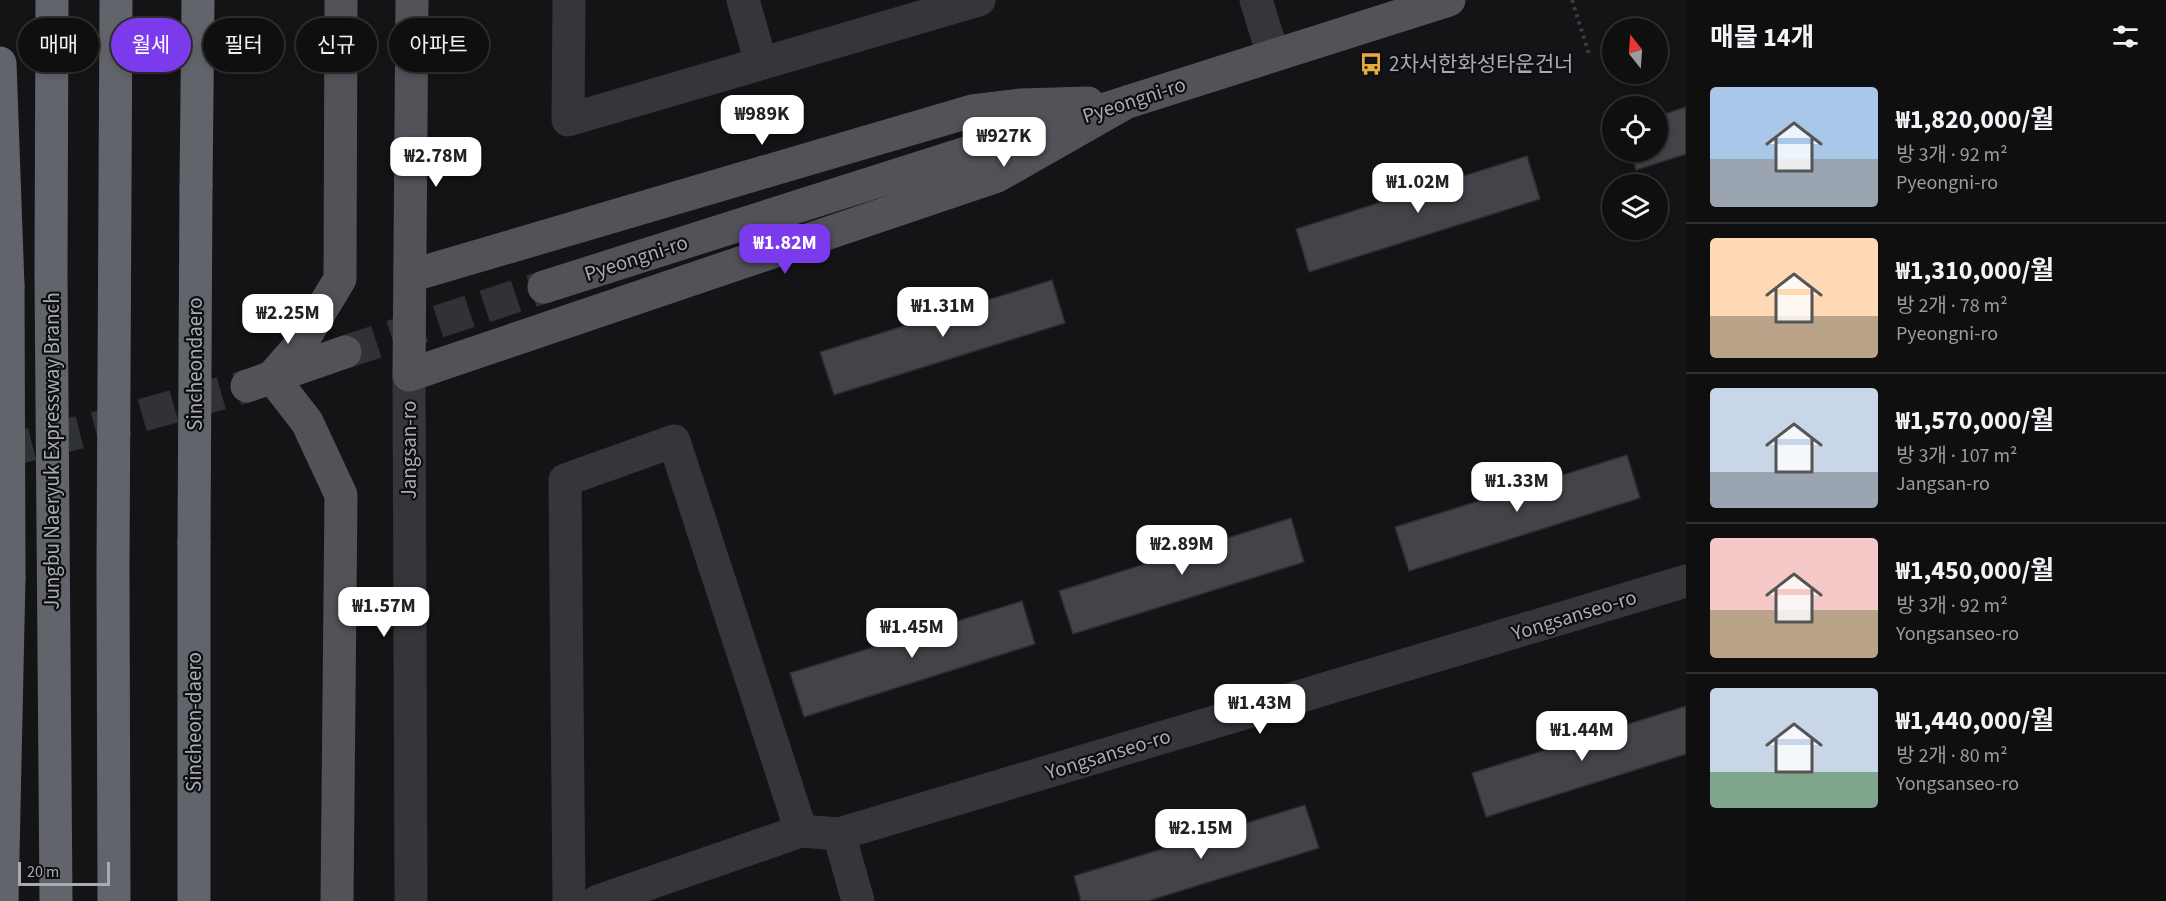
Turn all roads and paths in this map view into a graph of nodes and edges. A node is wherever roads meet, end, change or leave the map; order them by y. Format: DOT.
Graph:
graph roads {
  1 [pos="52,0"];
  2 [pos="116,0"];
  3 [pos="198,0"];
  4 [pos="341,0"];
  5 [pos="412,0"];
  6 [pos="569,0"];
  7 [pos="743,0"];
  8 [pos="979,0"];
  9 [pos="1256,0"];
  10 [pos="1449,0"];
  11 [pos="1572,0"];
  12 [pos="918,8"];
  13 [pos="1588,54"];
  14 [pos="1273,56"];
  15 [pos="0,63"];
  16 [pos="761,63"];
  17 [pos="1129,101"];
  18 [pos="410,276"];
  19 [pos="544,287"];
  20 [pos="345,352"];
  21 [pos="409,375"];
  22 [pos="259,382"];
  23 [pos="195,542"];
  24 [pos="1686,581"];
  25 [pos="801,831"];
  26 [pos="839,834"];
  27 [pos="2,901"];
  28 [pos="56,901"];
  29 [pos="114,901"];
  30 [pos="194,901"];
  31 [pos="337,901"];
  32 [pos="411,901"];
  33 [pos="569,901"];
  34 [pos="598,901"];
  35 [pos="858,901"];
  1 -- 28 [label="highway, Jungbu Naeryuk Expressway Branch"];
  2 -- 29 [label="highway"];
  3 -- 23 [label="highway, Sincheondaero, bridge"];
  4 -- 22 [label="main road"];
  5 -- 18 [label="main road, Jangsan-ro"];
  6 -- 16 [label="street"];
  7 -- 16 [label="street"];
  8 -- 12 [label="street"];
  9 -- 14 [label="street"];
  10 -- 14 [label="main road, Pyeongni-ro"];
  11 -- 13 [label="path"];
  12 -- 16 [label="street"];
  14 -- 17 [label="main road, Pyeongni-ro"];
  15 -- 27 [label="highway, bridge"];
  17 -- 18 [label="main road"];
  17 -- 19 [label="main road, Pyeongni-ro"];
  17 -- 21 [label="main road"];
  18 -- 21 [label="main road, Jangsan-ro"];
  20 -- 22 [label="main road"];
  21 -- 32 [label="street, Jangsan-ro"];
  22 -- 31 [label="main road"];
  23 -- 30 [label="highway, Sincheon-daero"];
  24 -- 26 [label="street, Yongsanseo-ro"];
  25 -- 26 [label="street"];
  25 -- 33 [label="street"];
  25 -- 34 [label="street"];
  26 -- 35 [label="street"];
}
